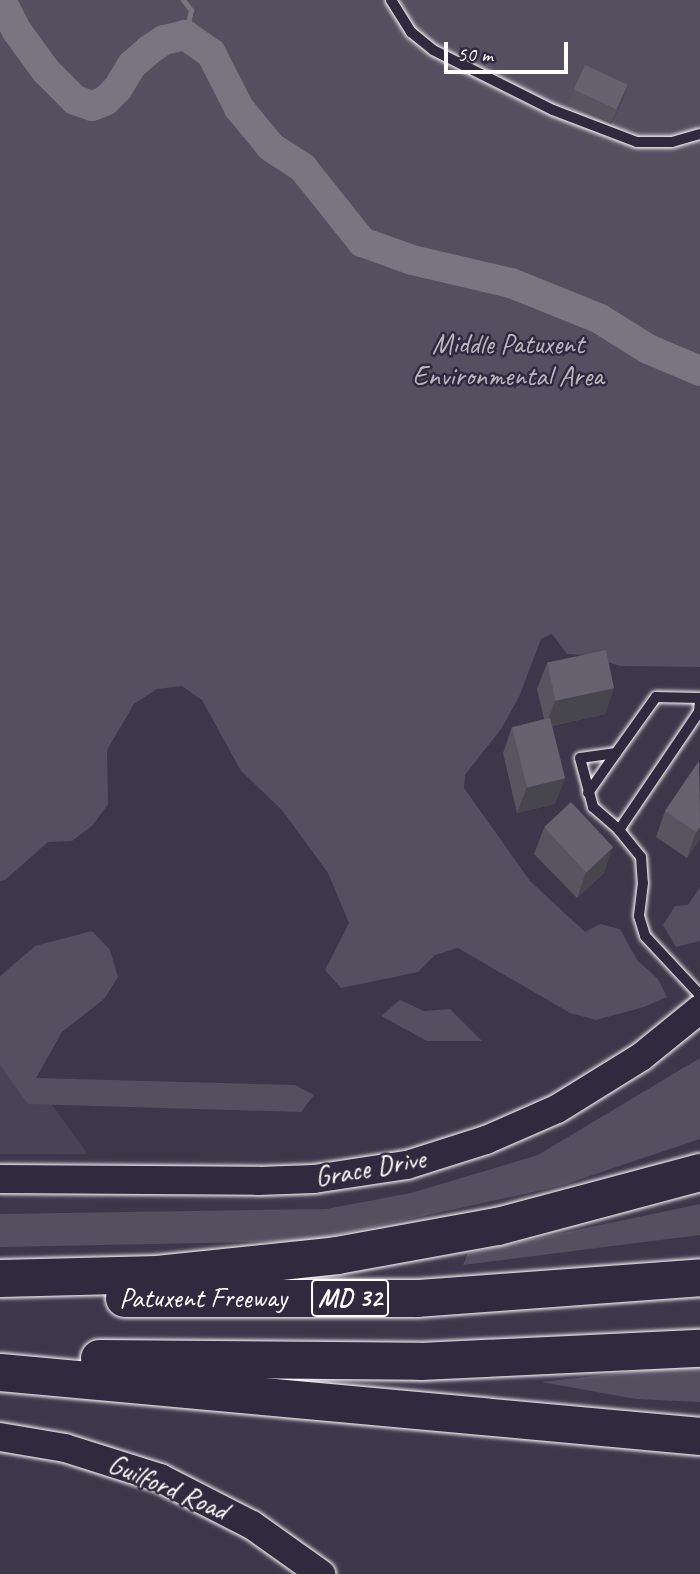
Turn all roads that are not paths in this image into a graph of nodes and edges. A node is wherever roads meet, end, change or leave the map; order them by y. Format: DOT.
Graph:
graph roads {
  1 [pos="391,0"];
  2 [pos="700,135"];
  3 [pos="700,699"];
  4 [pos="616,753"];
  5 [pos="588,793"];
  6 [pos="619,830"];
  7 [pos="700,995"];
  8 [pos="700,1009"];
  9 [pos="700,1172"];
  10 [pos="0,1179"];
  11 [pos="0,1278"];
  12 [pos="700,1278"];
  13 [pos="0,1298"];
  14 [pos="700,1348"];
  15 [pos="0,1357"];
  16 [pos="0,1372"];
  17 [pos="700,1436"];
  18 [pos="0,1437"];
  19 [pos="321,1574"];
  1 -- 2 [label="lane"];
  3 -- 4 [label="lane"];
  3 -- 6 [label="lane"];
  4 -- 5 [label="lane"];
  4 -- 5 [label="lane"];
  5 -- 6 [label="lane"];
  6 -- 7 [label="lane"];
  8 -- 10 [label="street, Grace Drive"];
  9 -- 11 [label="highway"];
  12 -- 13 [label="highway, Patuxent Freeway / MD 32"];
  14 -- 15 [label="highway, MD 32"];
  16 -- 17 [label="highway"];
  18 -- 19 [label="street, Guilford Road"];
}
